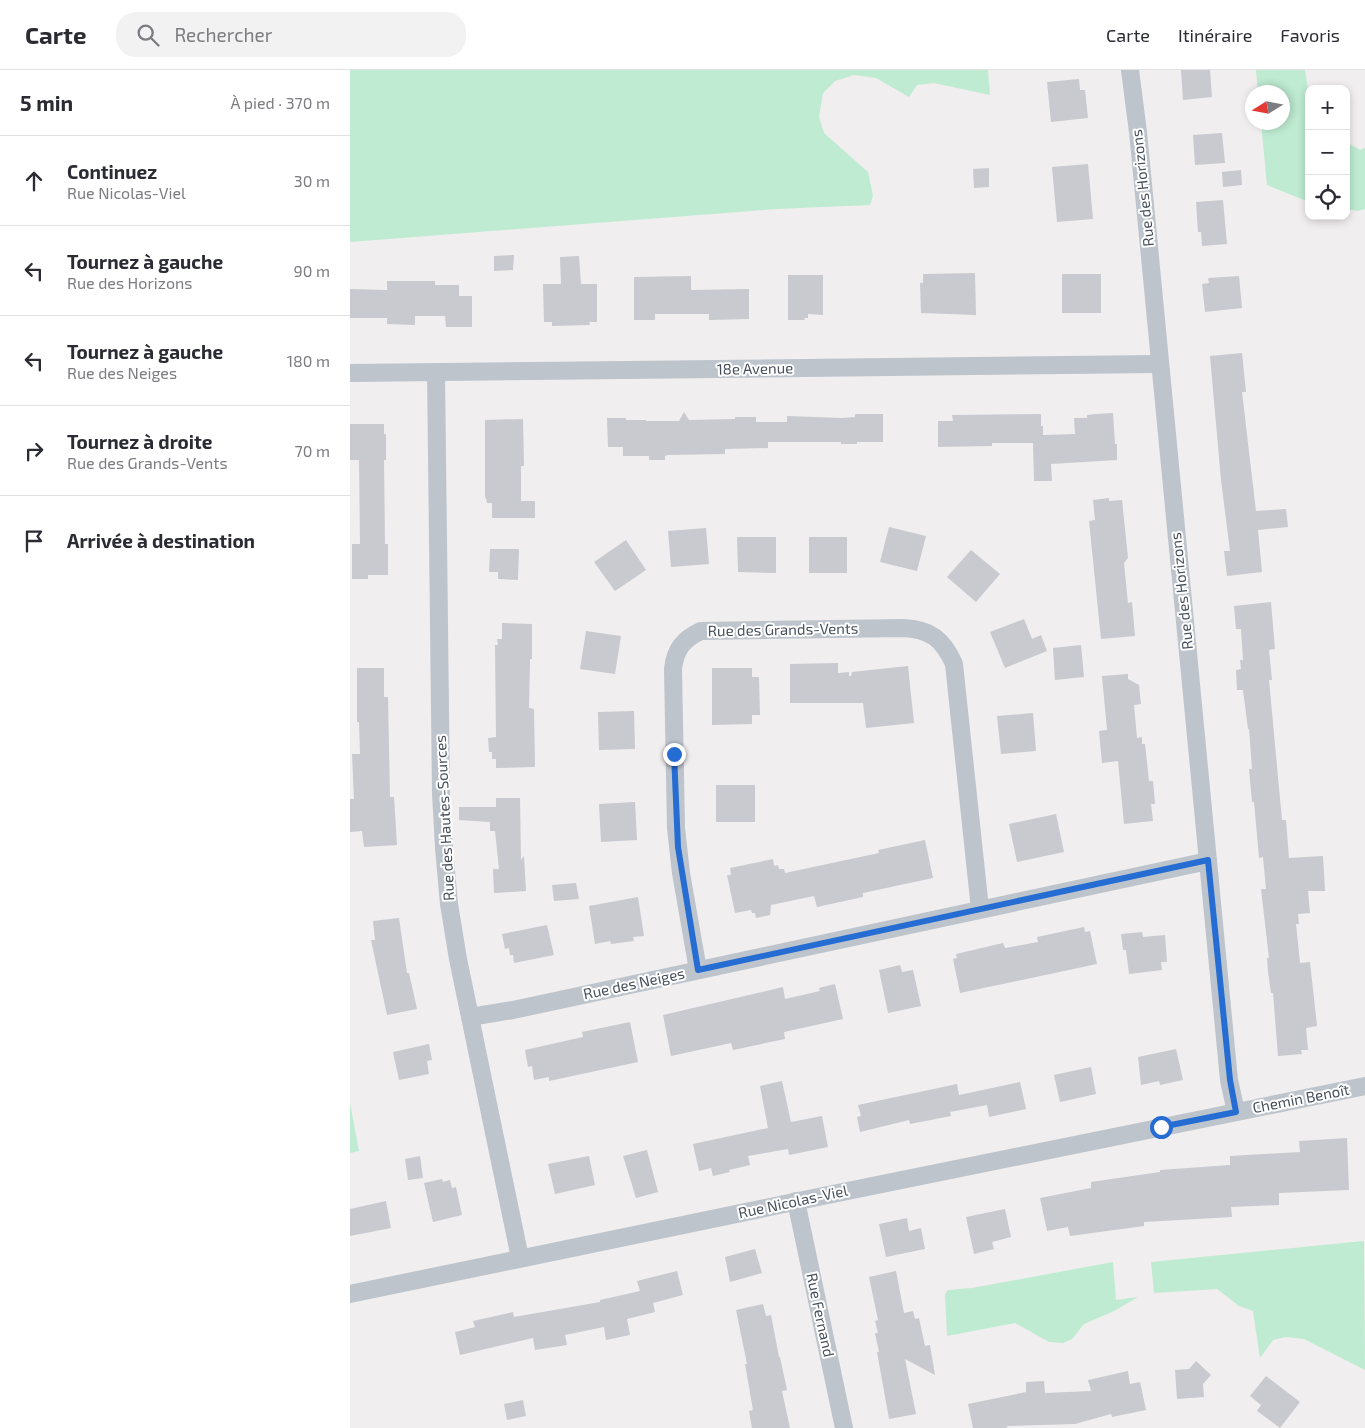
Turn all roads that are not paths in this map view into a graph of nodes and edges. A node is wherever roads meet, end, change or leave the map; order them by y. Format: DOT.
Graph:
graph roads {
  1 [pos="1130,70"];
  2 [pos="1160,364"];
  3 [pos="436,372"];
  4 [pos="350,373"];
  5 [pos="1208,860"];
  6 [pos="980,909"];
  7 [pos="698,970"];
  8 [pos="470,1017"];
  9 [pos="1365,1086"];
  10 [pos="1236,1112"];
  11 [pos="796,1201"];
  12 [pos="520,1258"];
  13 [pos="350,1294"];
  14 [pos="844,1428"];
  1 -- 2 [label="street, Rue des Horizons"];
  2 -- 3 [label="street, 18e Avenue"];
  2 -- 5 [label="street, Rue des Horizons"];
  3 -- 4 [label="street, 18e Avenue"];
  3 -- 8 [label="street, Rue des Hautes-Sources"];
  5 -- 6 [label="street, Rue des Neiges"];
  5 -- 10 [label="street, Rue des Horizons"];
  6 -- 7 [label="street, Rue des Neiges"];
  6 -- 7 [label="street, Rue des Grands-Vents"];
  7 -- 8 [label="street, Rue des Neiges"];
  8 -- 12 [label="street, Rue des Hautes-Sources"];
  9 -- 10 [label="street, Chemin Benoît"];
  10 -- 11 [label="street, Rue Nicolas-Viel"];
  11 -- 12 [label="street, Rue Nicolas-Viel"];
  11 -- 14 [label="street, Rue Fernand"];
  12 -- 13 [label="street, Rue Nicolas-Viel"];
}
